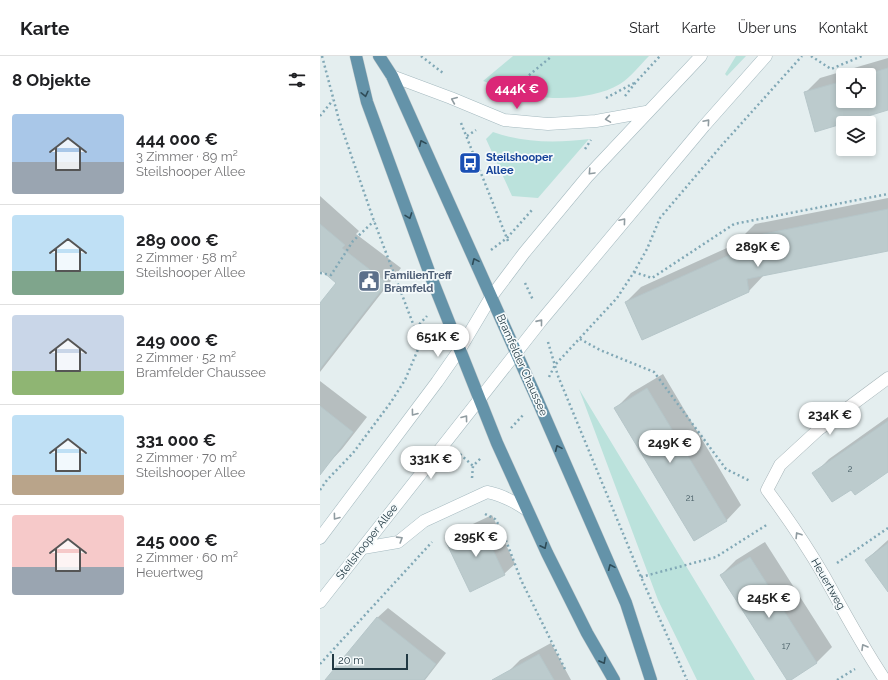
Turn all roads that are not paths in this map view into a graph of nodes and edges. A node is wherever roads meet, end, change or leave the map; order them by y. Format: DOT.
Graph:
graph roads {
  1 [pos="356,56"];
  2 [pos="379,56"];
  3 [pos="701,56"];
  4 [pos="766,56"];
  5 [pos="392,76"];
  6 [pos="646,112"];
  7 [pos="491,297"];
  8 [pos="460,348"];
  9 [pos="516,352"];
  10 [pos="888,378"];
  11 [pos="479,398"];
  12 [pos="527,510"];
  13 [pos="320,538"];
  14 [pos="363,548"];
  15 [pos="320,602"];
  16 [pos="614,680"];
  17 [pos="652,680"];
  18 [pos="885,680"];
  1 -- 8 [label="main road, one-way"];
  2 -- 5 [label="main road, Bramfelder Chaussee"];
  3 -- 6 [label="main road"];
  9 -- 4 [label="main road, Steilshooper Allee, one-way"];
  6 -- 5 [label="main road, one-way"];
  7 -- 5 [label="main road, Bramfelder Chaussee, one-way"];
  6 -- 7 [label="main road, one-way"];
  7 -- 8 [label="main road"];
  7 -- 9 [label="main road, Bramfelder Chaussee"];
  8 -- 11 [label="main road"];
  8 -- 13 [label="main road, one-way"];
  9 -- 11 [label="main road, Steilshooper Allee"];
  17 -- 9 [label="main road, Bramfelder Chaussee, one-way"];
  18 -- 10 [label="main road, Heuertweg, one-way"];
  11 -- 12 [label="main road"];
  14 -- 11 [label="main road, Steilshooper Allee, one-way"];
  14 -- 12 [label="main road, one-way"];
  12 -- 16 [label="main road, one-way"];
  14 -- 15 [label="main road, Steilshooper Allee"];
}
